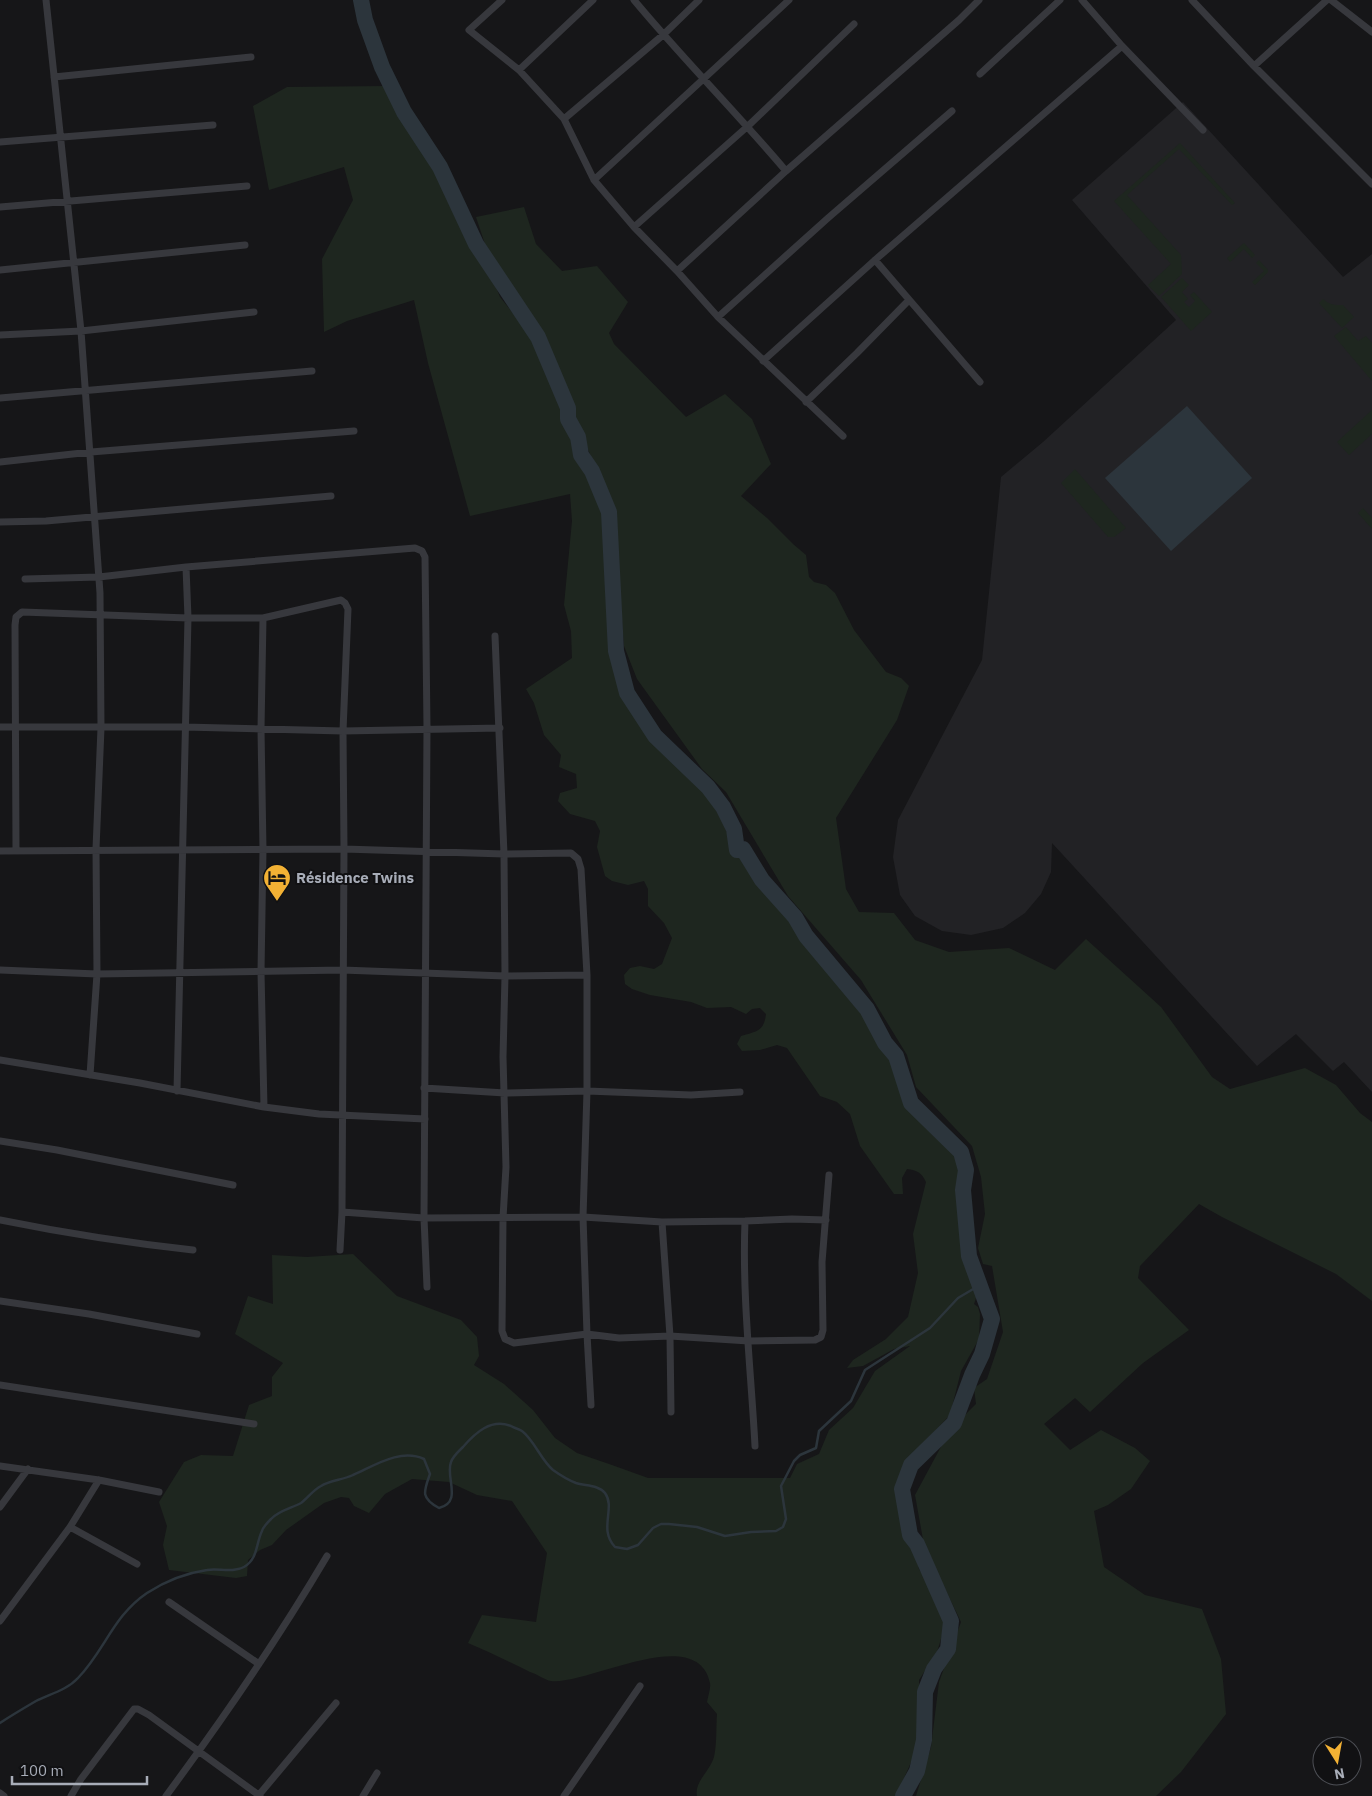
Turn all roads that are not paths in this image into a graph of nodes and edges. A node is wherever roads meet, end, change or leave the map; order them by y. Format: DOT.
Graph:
graph roads {
  1 [pos="46,0"];
  2 [pos="502,0"];
  3 [pos="593,0"];
  4 [pos="634,0"];
  5 [pos="699,0"];
  6 [pos="789,0"];
  7 [pos="979,0"];
  8 [pos="1060,0"];
  9 [pos="1082,0"];
  10 [pos="1192,0"];
  11 [pos="1329,0"];
  12 [pos="854,24"];
  13 [pos="1372,32"];
  14 [pos="663,35"];
  15 [pos="1122,46"];
  16 [pos="251,57"];
  17 [pos="1254,66"];
  18 [pos="519,70"];
  19 [pos="980,74"];
  20 [pos="54,77"];
  21 [pos="704,78"];
  22 [pos="952,111"];
  23 [pos="564,118"];
  24 [pos="213,125"];
  25 [pos="748,126"];
  26 [pos="1203,130"];
  27 [pos="62,138"];
  28 [pos="0,142"];
  29 [pos="786,171"];
  30 [pos="594,180"];
  31 [pos="1372,184"];
  32 [pos="247,186"];
  33 [pos="68,200"];
  34 [pos="0,207"];
  35 [pos="634,227"];
  36 [pos="245,245"];
  37 [pos="875,260"];
  38 [pos="73,262"];
  39 [pos="0,270"];
  40 [pos="677,271"];
  41 [pos="909,300"];
  42 [pos="254,312"];
  43 [pos="718,317"];
  44 [pos="81,331"];
  45 [pos="0,335"];
  46 [pos="763,361"];
  47 [pos="312,371"];
  48 [pos="980,382"];
  49 [pos="86,391"];
  50 [pos="0,398"];
  51 [pos="806,402"];
  52 [pos="354,431"];
  53 [pos="843,436"];
  54 [pos="91,452"];
  55 [pos="0,462"];
  56 [pos="331,496"];
  57 [pos="95,517"];
  58 [pos="0,522"];
  59 [pos="186,567"];
  60 [pos="99,577"];
  61 [pos="25,579"];
  62 [pos="101,615"];
  63 [pos="188,618"];
  64 [pos="263,618"];
  65 [pos="495,636"];
  66 [pos="0,727"];
  67 [pos="16,727"];
  68 [pos="184,727"];
  69 [pos="101,728"];
  70 [pos="427,728"];
  71 [pos="500,728"];
  72 [pos="261,729"];
  73 [pos="343,731"];
  74 [pos="96,849"];
  75 [pos="344,849"];
  76 [pos="182,850"];
  77 [pos="263,850"];
  78 [pos="0,851"];
  79 [pos="16,851"];
  80 [pos="426,852"];
  81 [pos="504,854"];
  82 [pos="0,970"];
  83 [pos="342,970"];
  84 [pos="261,972"];
  85 [pos="425,973"];
  86 [pos="97,974"];
  87 [pos="181,974"];
  88 [pos="587,975"];
  89 [pos="505,976"];
  90 [pos="0,1060"];
  91 [pos="90,1075"];
  92 [pos="424,1088"];
  93 [pos="177,1091"];
  94 [pos="587,1091"];
  95 [pos="505,1092"];
  96 [pos="740,1092"];
  97 [pos="264,1107"];
  98 [pos="342,1115"];
  99 [pos="425,1119"];
  100 [pos="0,1141"];
  101 [pos="829,1176"];
  102 [pos="233,1185"];
  103 [pos="342,1212"];
  104 [pos="583,1217"];
  105 [pos="424,1218"];
  106 [pos="503,1218"];
  107 [pos="0,1220"];
  108 [pos="826,1220"];
  109 [pos="745,1221"];
  110 [pos="662,1222"];
  111 [pos="193,1250"];
  112 [pos="340,1250"];
  113 [pos="427,1287"];
  114 [pos="0,1301"];
  115 [pos="197,1334"];
  116 [pos="587,1334"];
  117 [pos="670,1336"];
  118 [pos="749,1341"];
  119 [pos="0,1385"];
  120 [pos="592,1405"];
  121 [pos="671,1412"];
  122 [pos="254,1424"];
  123 [pos="755,1446"];
  124 [pos="0,1466"];
  125 [pos="28,1469"];
  126 [pos="99,1480"];
  127 [pos="159,1492"];
  128 [pos="0,1508"];
  129 [pos="70,1527"];
  130 [pos="327,1556"];
  131 [pos="137,1564"];
  132 [pos="169,1602"];
  133 [pos="0,1621"];
  134 [pos="259,1664"];
  135 [pos="640,1686"];
  136 [pos="336,1703"];
  137 [pos="199,1751"];
  138 [pos="377,1773"];
  139 [pos="0,1793"];
  140 [pos="4,1796"];
  141 [pos="71,1796"];
  142 [pos="166,1796"];
  143 [pos="259,1796"];
  144 [pos="363,1796"];
  145 [pos="564,1796"];
  1 -- 20 [label="street"];
  2 -- 18 [label="street"];
  3 -- 18 [label="street"];
  4 -- 14 [label="street"];
  5 -- 14 [label="street"];
  6 -- 21 [label="street"];
  7 -- 29 [label="street"];
  8 -- 19 [label="street"];
  9 -- 15 [label="street"];
  10 -- 17 [label="street"];
  11 -- 13 [label="street"];
  11 -- 17 [label="street"];
  12 -- 25 [label="street"];
  14 -- 21 [label="street"];
  14 -- 23 [label="street"];
  15 -- 26 [label="street"];
  15 -- 37 [label="street"];
  16 -- 20 [label="street"];
  17 -- 31 [label="street"];
  18 -- 23 [label="street"];
  20 -- 27 [label="street"];
  21 -- 25 [label="street"];
  21 -- 30 [label="street"];
  22 -- 43 [label="street"];
  23 -- 30 [label="street"];
  24 -- 27 [label="street"];
  25 -- 29 [label="street"];
  25 -- 35 [label="street"];
  27 -- 28 [label="street"];
  27 -- 33 [label="street"];
  29 -- 40 [label="street"];
  30 -- 35 [label="street"];
  32 -- 33 [label="street"];
  33 -- 34 [label="street"];
  33 -- 38 [label="street"];
  35 -- 40 [label="street"];
  36 -- 38 [label="street"];
  37 -- 41 [label="street"];
  37 -- 46 [label="street"];
  38 -- 39 [label="street"];
  38 -- 44 [label="street"];
  40 -- 43 [label="street"];
  41 -- 48 [label="street"];
  41 -- 51 [label="street"];
  42 -- 44 [label="street"];
  43 -- 46 [label="street"];
  44 -- 45 [label="street"];
  44 -- 49 [label="street"];
  46 -- 51 [label="street"];
  47 -- 49 [label="street"];
  49 -- 50 [label="street"];
  49 -- 54 [label="street"];
  51 -- 53 [label="street"];
  52 -- 54 [label="street"];
  54 -- 55 [label="street"];
  54 -- 57 [label="street"];
  56 -- 57 [label="street"];
  57 -- 58 [label="street"];
  57 -- 60 [label="street"];
  59 -- 60 [label="street"];
  59 -- 63 [label="street"];
  59 -- 70 [label="street"];
  60 -- 61 [label="street"];
  60 -- 62 [label="street"];
  62 -- 63 [label="street"];
  62 -- 67 [label="street"];
  62 -- 69 [label="street"];
  63 -- 64 [label="street"];
  63 -- 68 [label="street"];
  64 -- 72 [label="street"];
  64 -- 73 [label="street"];
  65 -- 71 [label="street"];
  66 -- 67 [label="street"];
  67 -- 69 [label="street"];
  67 -- 79 [label="street"];
  68 -- 69 [label="street"];
  68 -- 72 [label="street"];
  68 -- 76 [label="street"];
  69 -- 74 [label="street"];
  70 -- 71 [label="street"];
  70 -- 73 [label="street"];
  70 -- 80 [label="street"];
  71 -- 81 [label="street"];
  72 -- 73 [label="street"];
  72 -- 77 [label="street"];
  73 -- 75 [label="street"];
  74 -- 76 [label="street"];
  74 -- 79 [label="street"];
  74 -- 86 [label="street"];
  75 -- 77 [label="street"];
  75 -- 80 [label="street"];
  75 -- 83 [label="street"];
  76 -- 77 [label="street"];
  76 -- 87 [label="street"];
  77 -- 84 [label="street"];
  78 -- 79 [label="street"];
  80 -- 81 [label="street"];
  80 -- 85 [label="street"];
  81 -- 88 [label="street"];
  81 -- 89 [label="street"];
  82 -- 86 [label="street"];
  83 -- 84 [label="street"];
  83 -- 85 [label="street"];
  83 -- 98 [label="street"];
  84 -- 87 [label="street"];
  84 -- 97 [label="street"];
  85 -- 89 [label="street"];
  85 -- 92 [label="street"];
  86 -- 87 [label="street"];
  86 -- 91 [label="street"];
  87 -- 93 [label="street"];
  88 -- 89 [label="street"];
  88 -- 94 [label="street"];
  89 -- 95 [label="street"];
  90 -- 91 [label="street"];
  91 -- 93 [label="street"];
  92 -- 95 [label="street"];
  92 -- 99 [label="street"];
  93 -- 97 [label="street"];
  94 -- 95 [label="street"];
  94 -- 96 [label="street"];
  94 -- 104 [label="street"];
  95 -- 106 [label="street"];
  97 -- 98 [label="street"];
  98 -- 99 [label="street"];
  98 -- 103 [label="street"];
  99 -- 105 [label="street"];
  100 -- 102 [label="street"];
  101 -- 108 [label="street"];
  103 -- 105 [label="street"];
  103 -- 112 [label="street"];
  104 -- 106 [label="street"];
  104 -- 110 [label="street"];
  104 -- 116 [label="street"];
  105 -- 106 [label="street"];
  105 -- 113 [label="street"];
  106 -- 116 [label="street"];
  107 -- 111 [label="street"];
  108 -- 109 [label="street"];
  108 -- 118 [label="street"];
  109 -- 110 [label="street"];
  109 -- 118 [label="street"];
  110 -- 117 [label="street"];
  114 -- 115 [label="street"];
  116 -- 117 [label="street"];
  116 -- 120 [label="street"];
  117 -- 118 [label="street"];
  117 -- 121 [label="street"];
  118 -- 123 [label="street"];
  119 -- 122 [label="street"];
  124 -- 125 [label="street"];
  125 -- 126 [label="street"];
  125 -- 128 [label="street"];
  126 -- 127 [label="street"];
  126 -- 129 [label="street"];
  129 -- 131 [label="street"];
  129 -- 133 [label="street"];
  130 -- 134 [label="street"];
  132 -- 134 [label="street"];
  134 -- 137 [label="street"];
  135 -- 145 [label="street"];
  136 -- 143 [label="street"];
  137 -- 141 [label="street"];
  137 -- 142 [label="street"];
  137 -- 143 [label="street"];
  138 -- 144 [label="street"];
  139 -- 140 [label="street"];
}
